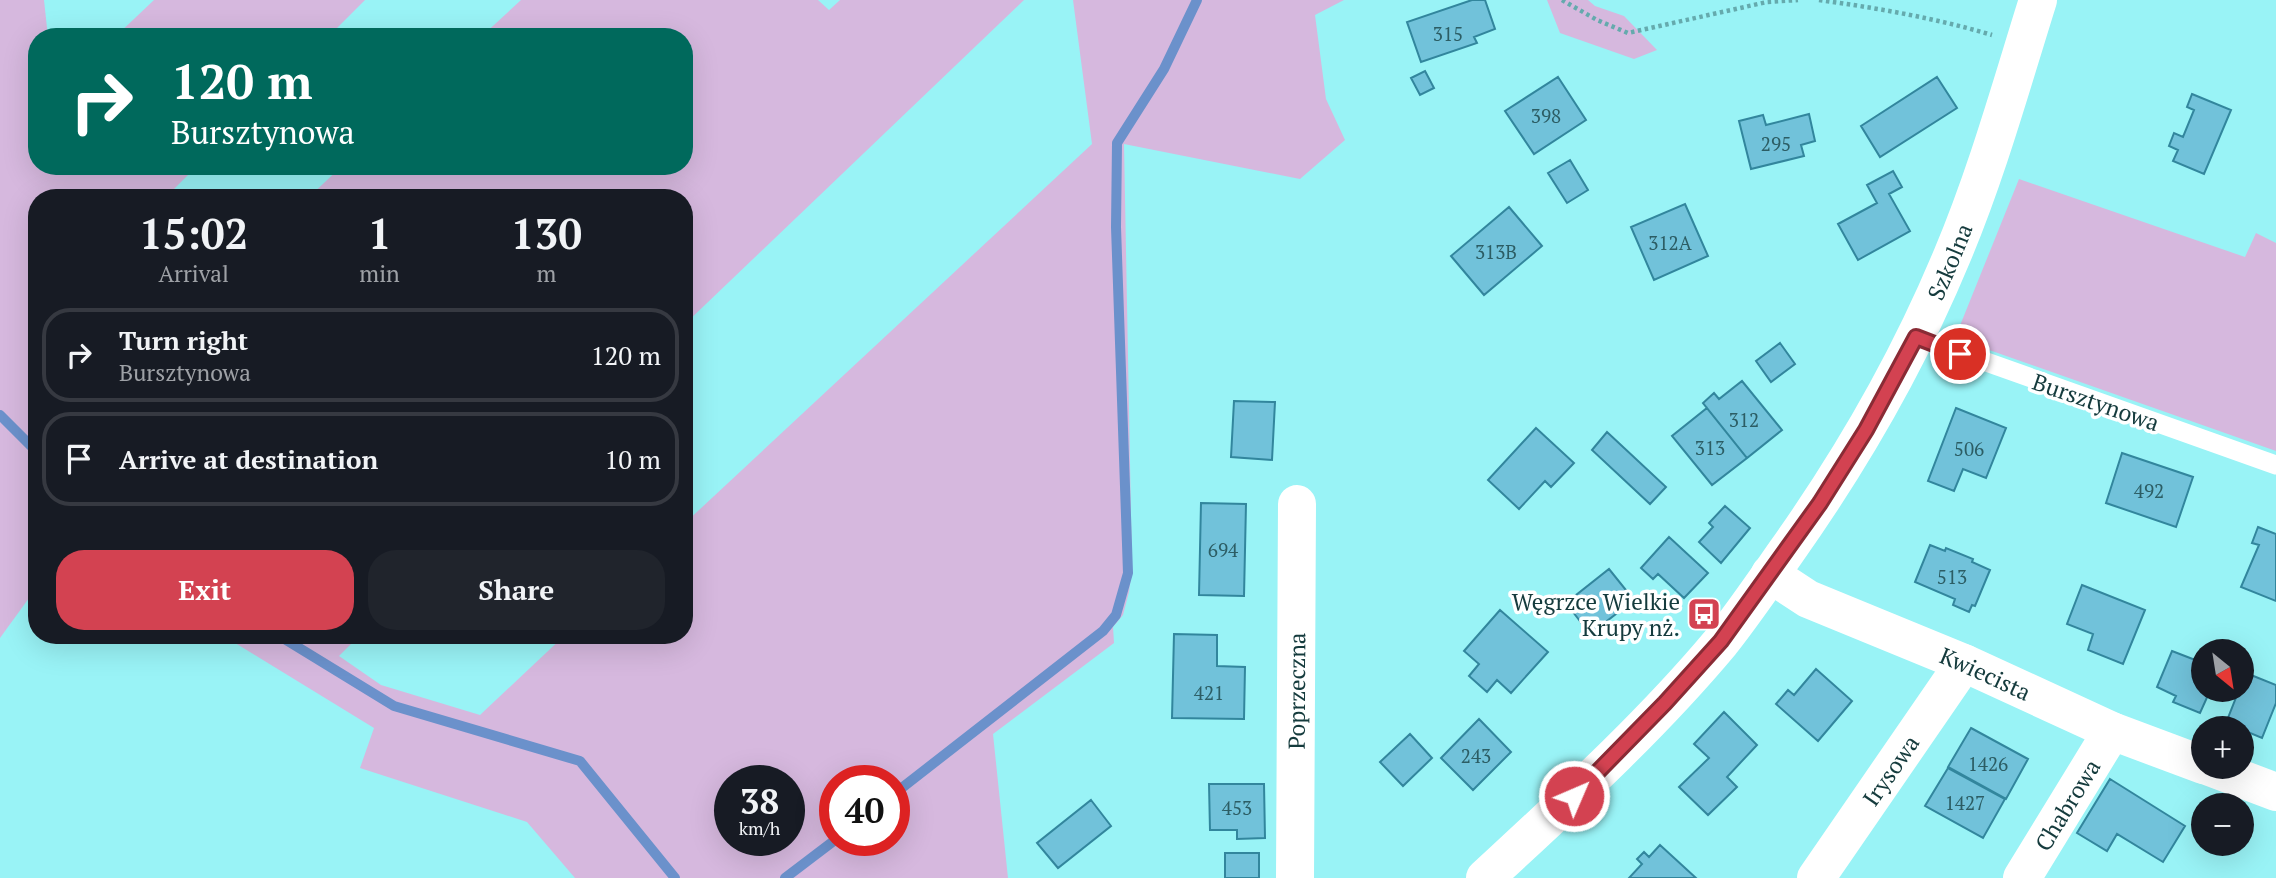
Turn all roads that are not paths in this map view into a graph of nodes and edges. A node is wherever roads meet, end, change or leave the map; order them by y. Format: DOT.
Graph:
graph roads {
  1 [pos="2038,0"];
  2 [pos="1916,337"];
  3 [pos="2276,465"];
  4 [pos="1297,504"];
  5 [pos="1770,574"];
  6 [pos="1965,663"];
  7 [pos="2112,731"];
  8 [pos="2191,761"];
  9 [pos="2240,779"];
  10 [pos="2276,792"];
  11 [pos="1295,878"];
  12 [pos="1485,878"];
  13 [pos="1816,878"];
  14 [pos="2022,878"];
  1 -- 2 [label="street, Szkolna"];
  2 -- 3 [label="lane, Bursztynowa"];
  2 -- 5 [label="street, Szkolna"];
  4 -- 11 [label="street, Poprzeczna"];
  5 -- 6 [label="street, Kwiecista"];
  5 -- 12 [label="street, Szkolna"];
  6 -- 7 [label="street, Kwiecista"];
  6 -- 13 [label="street, Irysowa"];
  7 -- 8 [label="street, Kwiecista"];
  7 -- 14 [label="street, Chabrowa"];
  9 -- 10 [label="street, Kwiecista"];
}
